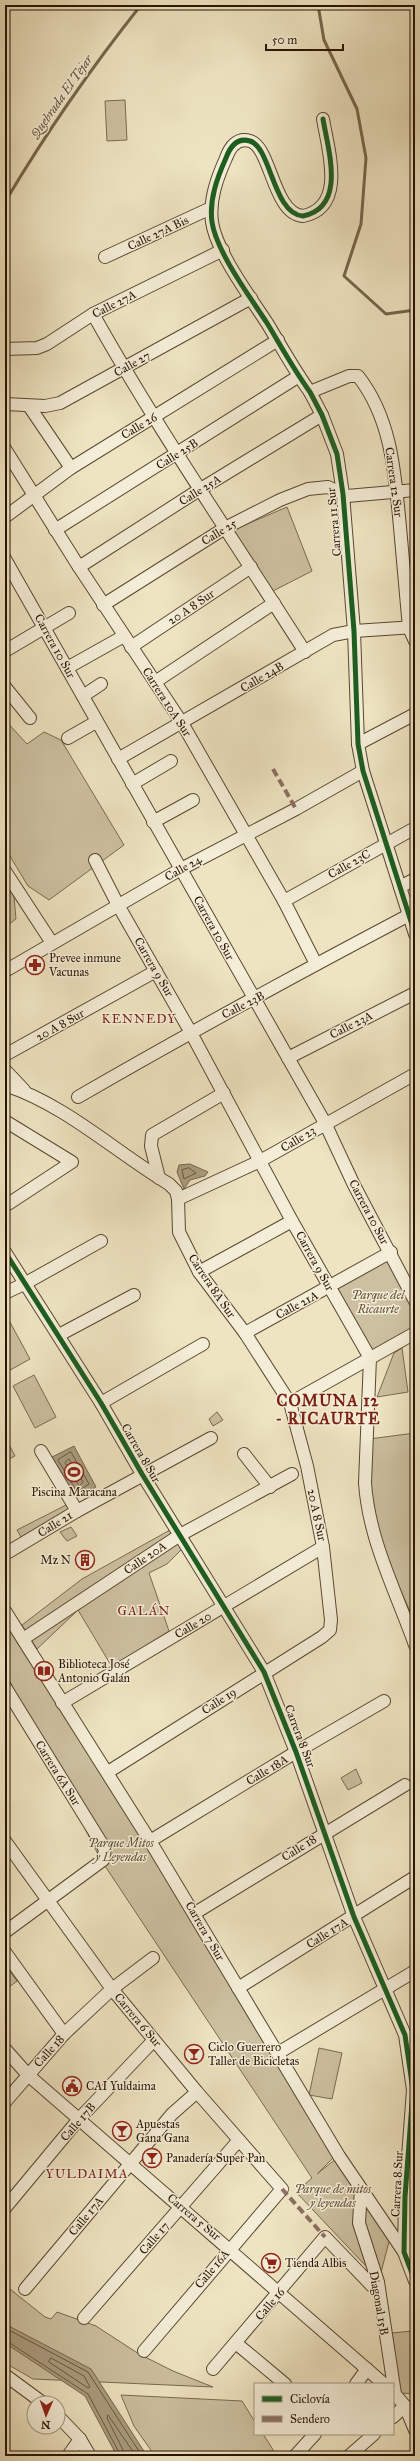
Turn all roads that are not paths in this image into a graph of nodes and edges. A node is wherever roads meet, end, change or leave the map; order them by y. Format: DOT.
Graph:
graph roads {
  1 [pos="323,119"];
  2 [pos="211,208"];
  3 [pos="223,250"];
  4 [pos="106,257"];
  5 [pos="251,298"];
  6 [pos="93,314"];
  7 [pos="278,340"];
  8 [pos="5,349"];
  9 [pos="124,369"];
  10 [pos="299,376"];
  11 [pos="310,392"];
  12 [pos="5,404"];
  13 [pos="29,406"];
  14 [pos="322,416"];
  15 [pos="154,417"];
  16 [pos="5,448"];
  17 [pos="178,453"];
  18 [pos="71,468"];
  19 [pos="199,490"];
  20 [pos="415,490"];
  21 [pos="397,493"];
  22 [pos="33,494"];
  23 [pos="343,494"];
  24 [pos="5,517"];
  25 [pos="225,528"];
  26 [pos="55,530"];
  27 [pos="5,559"];
  28 [pos="79,567"];
  29 [pos="251,567"];
  30 [pos="274,602"];
  31 [pos="103,605"];
  32 [pos="69,613"];
  33 [pos="45,628"];
  34 [pos="412,628"];
  35 [pos="354,632"];
  36 [pos="415,641"];
  37 [pos="128,642"];
  38 [pos="5,651"];
  39 [pos="306,652"];
  40 [pos="67,668"];
  41 [pos="155,682"];
  42 [pos="101,684"];
  43 [pos="5,687"];
  44 [pos="83,696"];
  45 [pos="415,714"];
  46 [pos="30,718"];
  47 [pos="96,722"];
  48 [pos="182,723"];
  49 [pos="68,738"];
  50 [pos="358,744"];
  51 [pos="118,759"];
  52 [pos="171,761"];
  53 [pos="363,771"];
  54 [pos="132,784"];
  55 [pos="193,800"];
  56 [pos="154,822"];
  57 [pos="415,828"];
  58 [pos="245,835"];
  59 [pos="386,843"];
  60 [pos="95,860"];
  61 [pos="180,869"];
  62 [pos="5,871"];
  63 [pos="415,878"];
  64 [pos="400,887"];
  65 [pos="284,901"];
  66 [pos="118,905"];
  67 [pos="409,915"];
  68 [pos="414,930"];
  69 [pos="52,943"];
  70 [pos="316,964"];
  71 [pos="5,971"];
  72 [pos="156,971"];
  73 [pos="415,993"];
  74 [pos="254,1000"];
  75 [pos="190,1031"];
  76 [pos="5,1055"];
  77 [pos="288,1058"];
  78 [pos="5,1070"];
  79 [pos="415,1074"];
  80 [pos="5,1085"];
  81 [pos="26,1092"];
  82 [pos="224,1093"];
  83 [pos="78,1097"];
  84 [pos="5,1121"];
  85 [pos="325,1122"];
  86 [pos="260,1161"];
  87 [pos="159,1178"];
  88 [pos="178,1199"];
  89 [pos="5,1206"];
  90 [pos="292,1221"];
  91 [pos="101,1241"];
  92 [pos="5,1252"];
  93 [pos="391,1252"];
  94 [pos="199,1272"];
  95 [pos="26,1284"];
  96 [pos="329,1287"];
  97 [pos="5,1293"];
  98 [pos="134,1295"];
  99 [pos="415,1300"];
  100 [pos="245,1333"];
  101 [pos="415,1333"];
  102 [pos="59,1335"];
  103 [pos="203,1344"];
  104 [pos="370,1358"];
  105 [pos="290,1402"];
  106 [pos="101,1403"];
  107 [pos="211,1438"];
  108 [pos="40,1451"];
  109 [pos="244,1454"];
  110 [pos="142,1474"];
  111 [pos="292,1474"];
  112 [pos="270,1487"];
  113 [pos="77,1510"];
  114 [pos="180,1535"];
  115 [pos="323,1547"];
  116 [pos="5,1554"];
  117 [pos="224,1606"];
  118 [pos="5,1611"];
  119 [pos="330,1630"];
  120 [pos="23,1639"];
  121 [pos="415,1645"];
  122 [pos="264,1672"];
  123 [pos="5,1687"];
  124 [pos="384,1701"];
  125 [pos="62,1703"];
  126 [pos="296,1752"];
  127 [pos="108,1772"];
  128 [pos="405,1785"];
  129 [pos="323,1834"];
  130 [pos="5,1841"];
  131 [pos="150,1841"];
  132 [pos="9,1854"];
  133 [pos="415,1877"];
  134 [pos="49,1901"];
  135 [pos="195,1913"];
  136 [pos="354,1917"];
  137 [pos="5,1932"];
  138 [pos="5,1952"];
  139 [pos="152,1958"];
  140 [pos="415,1971"];
  141 [pos="238,1988"];
  142 [pos="112,1989"];
  143 [pos="385,1989"];
  144 [pos="64,2034"];
  145 [pos="154,2040"];
  146 [pos="5,2049"];
  147 [pos="278,2053"];
  148 [pos="28,2075"];
  149 [pos="197,2092"];
  150 [pos="5,2102"];
  151 [pos="80,2120"];
  152 [pos="239,2140"];
  153 [pos="131,2164"];
  154 [pos="415,2184"];
  155 [pos="282,2189"];
  156 [pos="361,2189"];
  157 [pos="405,2197"];
  158 [pos="181,2206"];
  159 [pos="5,2208"];
  160 [pos="230,2248"];
  161 [pos="404,2252"];
  162 [pos="415,2281"];
  163 [pos="25,2289"];
  164 [pos="378,2292"];
  165 [pos="278,2294"];
  166 [pos="84,2318"];
  167 [pos="237,2344"];
  168 [pos="144,2351"];
  169 [pos="213,2369"];
  170 [pos="367,2369"];
  171 [pos="5,2375"];
  172 [pos="283,2383"];
  173 [pos="357,2383"];
  174 [pos="383,2383"];
  175 [pos="392,2383"];
  176 [pos="394,2393"];
  177 [pos="32,2395"];
  178 [pos="405,2406"];
  179 [pos="394,2416"];
  180 [pos="66,2424"];
  181 [pos="415,2430"];
  182 [pos="314,2435"];
  183 [pos="373,2435"];
  184 [pos="80,2439"];
  185 [pos="68,2456"];
  186 [pos="90,2456"];
  187 [pos="295,2456"];
  188 [pos="350,2456"];
  1 -- 2 [label="street, Carrera 11 Sur"];
  2 -- 3 [label="street, Carrera 11 Sur"];
  2 -- 4 [label="street, Calle 27A Bis"];
  3 -- 5 [label="street, Carrera 11 Sur"];
  3 -- 6 [label="street, Calle 27A"];
  5 -- 7 [label="street, Carrera 11 Sur"];
  5 -- 9 [label="street, Calle 27"];
  6 -- 8 [label="street, Calle 27A"];
  6 -- 9 [label="street"];
  7 -- 10 [label="street, Carrera 11 Sur"];
  7 -- 15 [label="street, Calle 26"];
  9 -- 13 [label="street, Calle 27"];
  9 -- 15 [label="street"];
  10 -- 11 [label="street, Carrera 11 Sur"];
  10 -- 17 [label="street, Calle 25B"];
  11 -- 14 [label="street, Carrera 11 Sur"];
  11 -- 21 [label="street, Carrera 12 Sur"];
  12 -- 13 [label="street, Calle 27"];
  13 -- 18 [label="street"];
  14 -- 19 [label="street, Calle 25A"];
  14 -- 23 [label="street, Carrera 11 Sur"];
  15 -- 17 [label="street"];
  15 -- 18 [label="street, Calle 26"];
  16 -- 22 [label="street, Carrera 10A Sur"];
  17 -- 19 [label="street"];
  17 -- 26 [label="street, Calle 25B"];
  18 -- 22 [label="street, Calle 26"];
  19 -- 25 [label="street"];
  19 -- 28 [label="street, Calle 25A"];
  20 -- 21 [label="street"];
  21 -- 23 [label="street"];
  21 -- 34 [label="street, Carrera 12 Sur"];
  22 -- 24 [label="street, Calle 26"];
  22 -- 26 [label="street, Carrera 10A Sur"];
  23 -- 25 [label="street, Calle 25"];
  23 -- 35 [label="street, Carrera 11 Sur"];
  25 -- 29 [label="street"];
  25 -- 31 [label="street, Calle 25"];
  26 -- 28 [label="street, Carrera 10A Sur"];
  27 -- 33 [label="street, Carrera 10 Sur"];
  28 -- 31 [label="street, Carrera 10A Sur"];
  29 -- 30 [label="street"];
  29 -- 37 [label="street, 20 A 8 Sur"];
  30 -- 39 [label="street"];
  30 -- 41 [label="street"];
  31 -- 37 [label="street, Carrera 10A Sur"];
  32 -- 33 [label="street"];
  33 -- 38 [label="street"];
  33 -- 40 [label="street, Carrera 10 Sur"];
  34 -- 35 [label="street, Calle 24B"];
  34 -- 36 [label="street, Carrera 12 Sur"];
  35 -- 39 [label="street, Calle 24B"];
  35 -- 50 [label="street, Carrera 11 Sur"];
  37 -- 40 [label="street, 20 A 8 Sur"];
  37 -- 41 [label="street, Carrera 10A Sur"];
  39 -- 48 [label="street, Calle 24B"];
  40 -- 44 [label="street, Carrera 10 Sur"];
  41 -- 48 [label="street, Carrera 10A Sur"];
  42 -- 44 [label="street"];
  43 -- 46 [label="street"];
  44 -- 47 [label="street, Carrera 10 Sur"];
  45 -- 50 [label="street"];
  47 -- 49 [label="street"];
  47 -- 51 [label="street, Carrera 10 Sur"];
  48 -- 51 [label="street, Calle 24B"];
  48 -- 58 [label="street, Carrera 10A Sur"];
  50 -- 53 [label="street, Carrera 11 Sur"];
  51 -- 54 [label="street, Carrera 10 Sur"];
  52 -- 54 [label="street"];
  53 -- 58 [label="street, Calle 24"];
  53 -- 59 [label="street, Carrera 11 Sur"];
  54 -- 56 [label="street, Carrera 10 Sur"];
  55 -- 56 [label="street"];
  56 -- 61 [label="street, Carrera 10 Sur"];
  57 -- 59 [label="street, Calle 23C"];
  58 -- 61 [label="street, Calle 24"];
  58 -- 65 [label="street, Carrera 10A Sur"];
  59 -- 64 [label="street, Carrera 11 Sur"];
  59 -- 65 [label="street, Calle 23C"];
  60 -- 66 [label="street, Carrera 9 Sur"];
  61 -- 66 [label="street, Calle 24"];
  61 -- 74 [label="street, Carrera 10 Sur"];
  62 -- 69 [label="street"];
  63 -- 64 [label="street"];
  64 -- 67 [label="street, Carrera 11 Sur"];
  65 -- 70 [label="street, Carrera 10A Sur"];
  66 -- 69 [label="street, Calle 24"];
  66 -- 72 [label="street, Carrera 9 Sur"];
  67 -- 68 [label="street, Carrera 11 Sur"];
  67 -- 70 [label="street, Calle 23B"];
  69 -- 71 [label="street, Calle 24"];
  70 -- 74 [label="street, Calle 23B"];
  72 -- 75 [label="street, Carrera 9 Sur"];
  72 -- 76 [label="street, 20 A 8 Sur"];
  73 -- 77 [label="street, Calle 23A"];
  74 -- 75 [label="street, Calle 23B"];
  74 -- 77 [label="street, Carrera 10 Sur"];
  75 -- 82 [label="street, Carrera 9 Sur"];
  75 -- 83 [label="street, Calle 23B"];
  77 -- 85 [label="street, Carrera 10 Sur"];
  78 -- 81 [label="street"];
  79 -- 85 [label="street, Calle 23"];
  80 -- 81 [label="street"];
  81 -- 87 [label="street"];
  82 -- 86 [label="street, Carrera 9 Sur"];
  82 -- 87 [label="street"];
  84 -- 89 [label="street"];
  85 -- 86 [label="street, Calle 23"];
  85 -- 93 [label="street, Carrera 10 Sur"];
  86 -- 88 [label="street, Calle 23"];
  86 -- 90 [label="street, Carrera 9 Sur"];
  87 -- 88 [label="street"];
  88 -- 94 [label="street, Carrera 8A Sur"];
  90 -- 94 [label="street"];
  90 -- 96 [label="street, Carrera 9 Sur"];
  91 -- 95 [label="street"];
  92 -- 95 [label="street, Carrera 8 Sur"];
  93 -- 96 [label="street, Calle 21A"];
  93 -- 99 [label="street, Carrera 10 Sur"];
  94 -- 100 [label="street, Carrera 8A Sur"];
  95 -- 97 [label="street"];
  95 -- 102 [label="street, Carrera 8 Sur"];
  96 -- 100 [label="street, Calle 21A"];
  96 -- 104 [label="street, Carrera 9 Sur"];
  98 -- 102 [label="street"];
  100 -- 105 [label="street, Carrera 8A Sur"];
  101 -- 104 [label="street"];
  102 -- 106 [label="street, Carrera 8 Sur"];
  103 -- 106 [label="street"];
  104 -- 105 [label="street"];
  104 -- 121 [label="street"];
  105 -- 115 [label="street, 20 A 8 Sur"];
  106 -- 110 [label="street, Carrera 8 Sur"];
  107 -- 110 [label="street, Calle 21"];
  108 -- 113 [label="street"];
  109 -- 112 [label="street"];
  110 -- 113 [label="street, Calle 21"];
  110 -- 114 [label="street, Carrera 8 Sur"];
  111 -- 112 [label="street, Calle 20A"];
  112 -- 114 [label="street, Calle 20A"];
  113 -- 116 [label="street, Calle 21"];
  114 -- 117 [label="street, Carrera 8 Sur"];
  114 -- 120 [label="street, Calle 20A"];
  115 -- 117 [label="street, Calle 20"];
  115 -- 119 [label="street, 20 A 8 Sur"];
  117 -- 122 [label="street, Carrera 8 Sur"];
  117 -- 125 [label="street, Calle 20"];
  118 -- 120 [label="street, Carrera 7 Sur"];
  119 -- 122 [label="street, Calle 19"];
  120 -- 125 [label="street, Carrera 7 Sur"];
  122 -- 126 [label="street, Carrera 8 Sur"];
  122 -- 127 [label="street, Calle 19"];
  123 -- 134 [label="street, Carrera 6A Sur"];
  124 -- 126 [label="street, Calle 18A"];
  125 -- 127 [label="street, Carrera 7 Sur"];
  126 -- 129 [label="street, Carrera 8 Sur"];
  126 -- 131 [label="street, Calle 18A"];
  127 -- 131 [label="street, Carrera 7 Sur"];
  128 -- 129 [label="street, Calle 18"];
  129 -- 135 [label="street, Calle 18"];
  129 -- 136 [label="street, Carrera 8 Sur"];
  130 -- 132 [label="street, Carrera 6 Sur"];
  131 -- 135 [label="street, Carrera 7 Sur"];
  132 -- 134 [label="street, Carrera 6 Sur"];
  133 -- 136 [label="street, Calle 17A"];
  134 -- 137 [label="street"];
  134 -- 142 [label="street, Carrera 6 Sur"];
  135 -- 141 [label="street, Carrera 7 Sur"];
  136 -- 141 [label="street, Calle 17A"];
  136 -- 143 [label="street, Carrera 8 Sur"];
  138 -- 144 [label="street"];
  139 -- 142 [label="street, Calle 18"];
  140 -- 143 [label="street"];
  141 -- 147 [label="street, Carrera 7 Sur"];
  142 -- 144 [label="street, Calle 18"];
  142 -- 145 [label="street, Carrera 6 Sur"];
  143 -- 147 [label="street"];
  143 -- 157 [label="street, Carrera 8 Sur"];
  144 -- 148 [label="street, Calle 18"];
  145 -- 149 [label="street, Carrera 6 Sur"];
  145 -- 151 [label="street, Calle 17B"];
  146 -- 148 [label="street, Carrera 5 Sur"];
  147 -- 156 [label="street, Carrera 7 Sur"];
  148 -- 150 [label="street, Calle 18"];
  148 -- 151 [label="street, Carrera 5 Sur"];
  149 -- 152 [label="street, Carrera 6 Sur"];
  149 -- 153 [label="street, Calle 17A"];
  151 -- 153 [label="street, Carrera 5 Sur"];
  151 -- 159 [label="street, Calle 17B"];
  152 -- 155 [label="street, Carrera 6 Sur"];
  152 -- 158 [label="street, Calle 17"];
  153 -- 158 [label="street, Carrera 5 Sur"];
  153 -- 163 [label="street, Calle 17A"];
  154 -- 157 [label="street"];
  155 -- 160 [label="street, Calle 16A"];
  156 -- 161 [label="street, Carrera 7 Sur"];
  156 -- 164 [label="street, Diagonal 15B"];
  157 -- 161 [label="street, Carrera 8 Sur"];
  158 -- 160 [label="street, Carrera 5 Sur"];
  158 -- 166 [label="street, Calle 17"];
  160 -- 165 [label="street, Carrera 5 Sur"];
  160 -- 168 [label="street, Calle 16A"];
  161 -- 162 [label="street, Carrera 8 Sur"];
  164 -- 165 [label="street, Calle 16"];
  164 -- 175 [label="street, Diagonal 15B"];
  165 -- 167 [label="street, Calle 16"];
  165 -- 170 [label="street, Carrera 5 Sur"];
  167 -- 169 [label="street, Calle 16"];
  167 -- 172 [label="street"];
  170 -- 173 [label="street"];
  170 -- 174 [label="street, Carrera 5 Sur"];
  171 -- 177 [label="street"];
  176 -- 178 [label="street"];
  178 -- 179 [label="street"];
  178 -- 181 [label="street"];
  180 -- 184 [label="street"];
  182 -- 187 [label="street"];
  183 -- 188 [label="street"];
  184 -- 185 [label="street"];
  184 -- 186 [label="street"];
}
